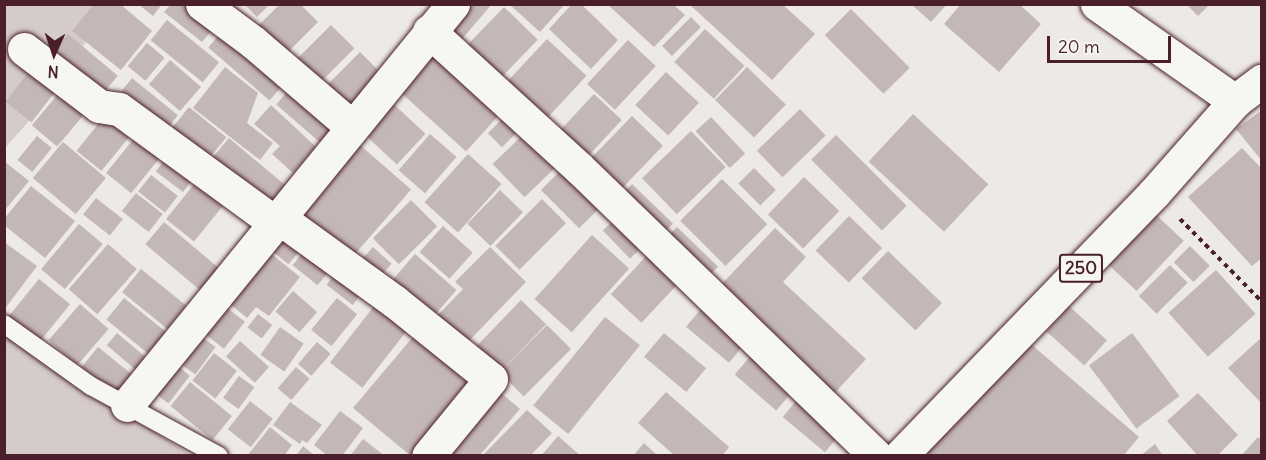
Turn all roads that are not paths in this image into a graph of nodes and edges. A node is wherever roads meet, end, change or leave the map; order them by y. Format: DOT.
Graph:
graph roads {
  1 [pos="202,4"];
  2 [pos="453,4"];
  3 [pos="1096,4"];
  4 [pos="429,31"];
  5 [pos="24,49"];
  6 [pos="1262,81"];
  7 [pos="1235,101"];
  8 [pos="352,127"];
  9 [pos="276,220"];
  10 [pos="4,324"];
  11 [pos="127,405"];
  12 [pos="219,456"];
  13 [pos="428,456"];
  14 [pos="876,456"];
  15 [pos="900,456"];
  1 -- 8 [label="street"];
  2 -- 4 [label="street"];
  3 -- 7 [label="street"];
  4 -- 8 [label="street"];
  4 -- 14 [label="street"];
  5 -- 9 [label="street"];
  6 -- 7 [label="street, 250"];
  7 -- 15 [label="street, 250"];
  8 -- 9 [label="street"];
  9 -- 11 [label="street"];
  9 -- 13 [label="street"];
  10 -- 11 [label="lane"];
  11 -- 12 [label="lane"];
}
